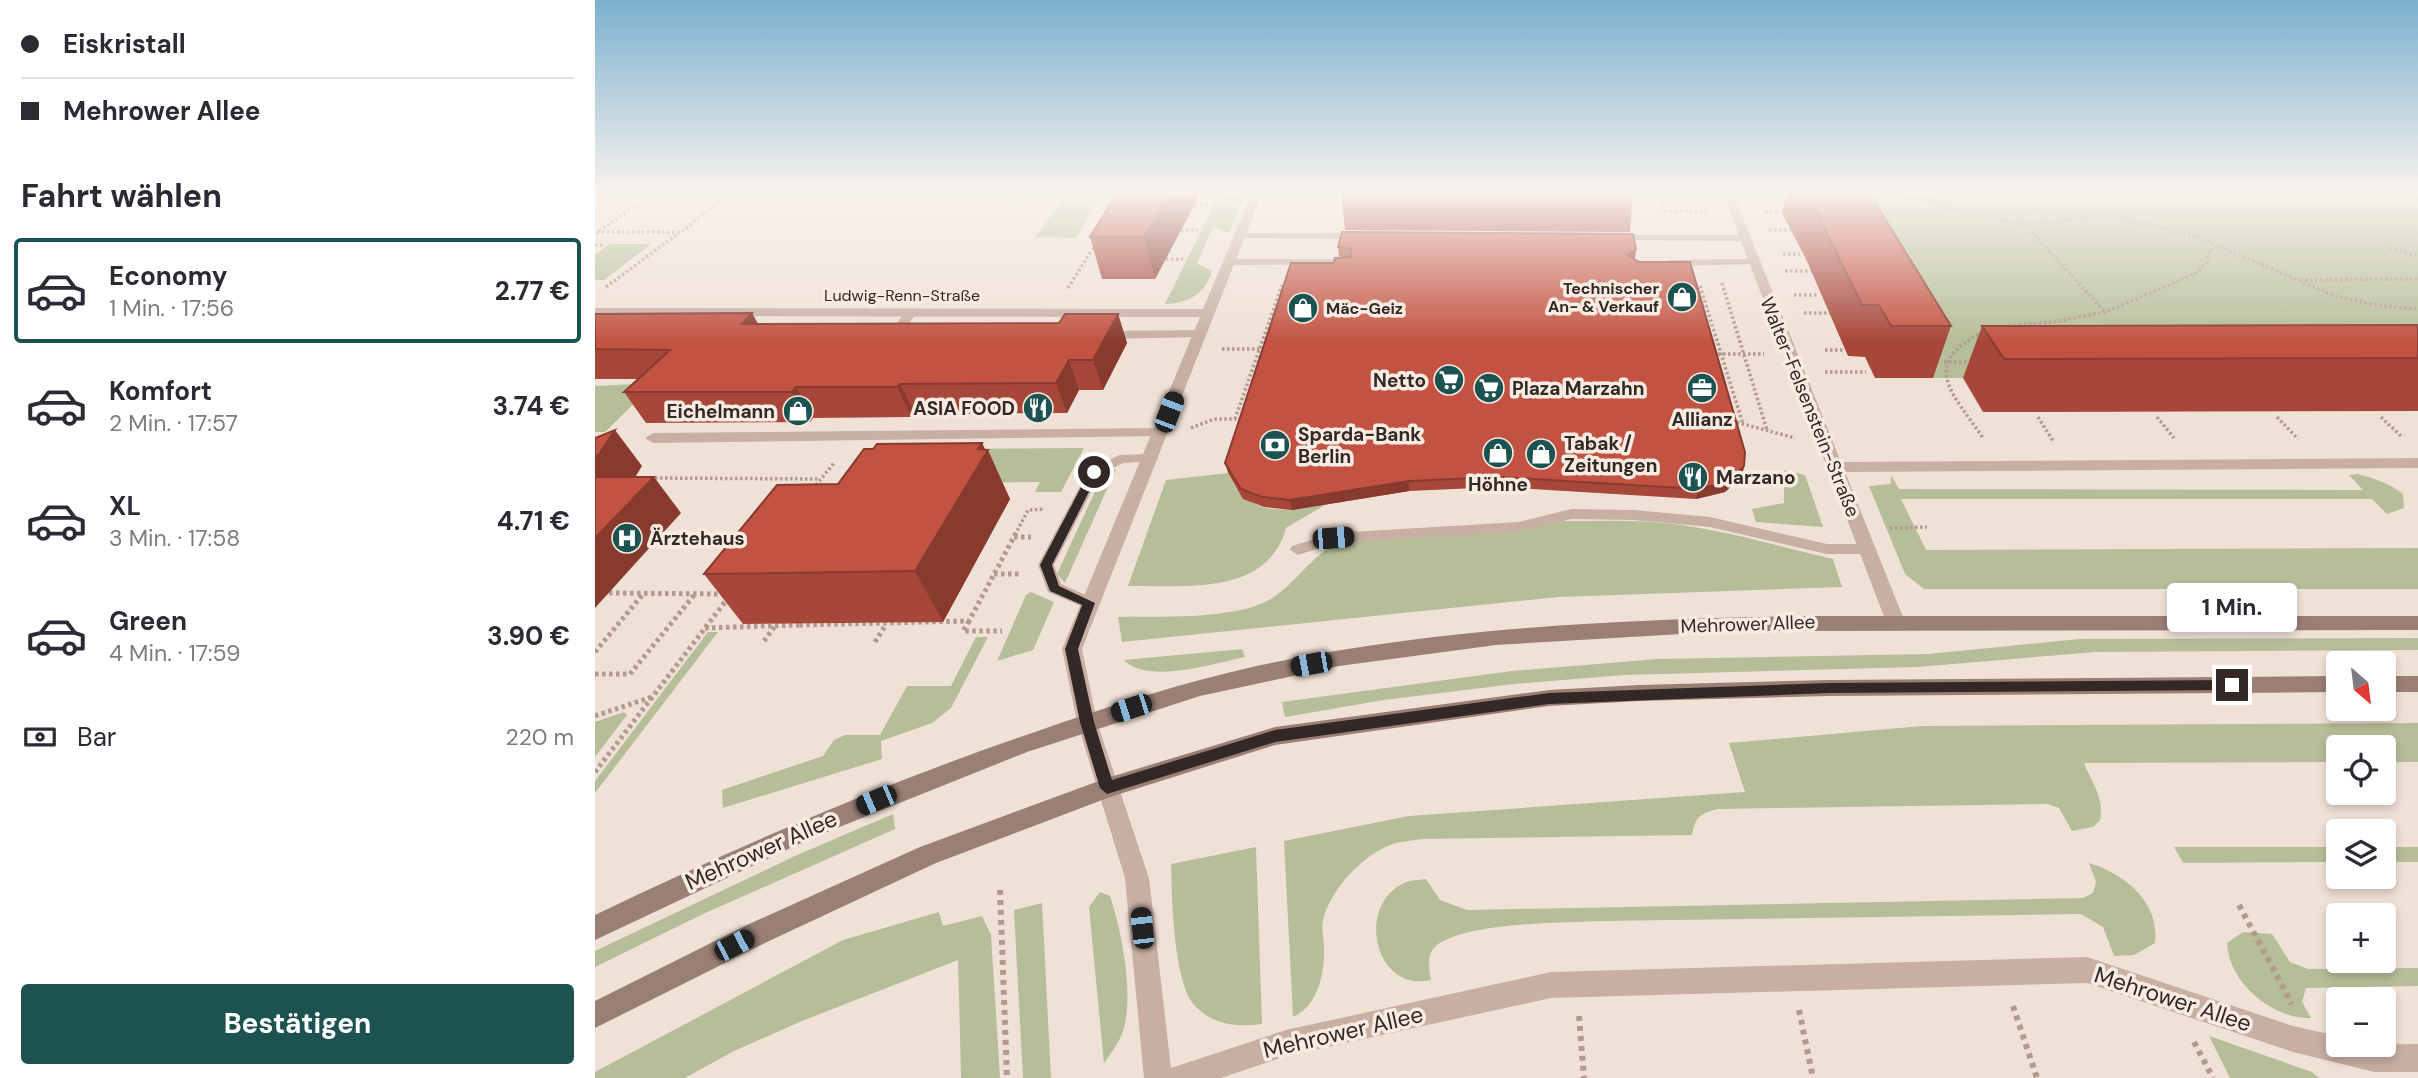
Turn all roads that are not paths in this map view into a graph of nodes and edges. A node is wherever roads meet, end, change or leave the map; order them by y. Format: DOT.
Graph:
graph roads {
  1 [pos="1237,241"];
  2 [pos="1746,241"];
  3 [pos="1229,262"];
  4 [pos="1346,262"];
  5 [pos="1663,262"];
  6 [pos="1753,262"];
  7 [pos="595,312"];
  8 [pos="1053,312"];
  9 [pos="911,313"];
  10 [pos="1209,313"];
  11 [pos="1041,328"];
  12 [pos="1200,334"];
  13 [pos="1091,335"];
  14 [pos="928,337"];
  15 [pos="1161,433"];
  16 [pos="653,438"];
  17 [pos="1151,458"];
  18 [pos="2418,463"];
  19 [pos="1835,467"];
  20 [pos="1866,549"];
  21 [pos="1298,550"];
  22 [pos="1089,603"];
  23 [pos="1895,622"];
  24 [pos="2418,623"];
  25 [pos="2326,684"];
  26 [pos="2396,684"];
  27 [pos="2418,684"];
  28 [pos="1087,722"];
  29 [pos="1107,788"];
  30 [pos="595,928"];
  31 [pos="595,1015"];
  32 [pos="2418,1058"];
  33 [pos="1158,1078"];
  34 [pos="1180,1078"];
  1 -- 3 [label="street"];
  2 -- 6 [label="street, Walter-Felsenstein-Straße"];
  3 -- 4 [label="lane"];
  3 -- 10 [label="street"];
  5 -- 6 [label="lane"];
  6 -- 19 [label="street, Walter-Felsenstein-Straße"];
  7 -- 9 [label="street, Ludwig-Renn-Straße"];
  8 -- 9 [label="street, Ludwig-Renn-Straße"];
  8 -- 10 [label="street, Ludwig-Renn-Straße"];
  8 -- 11 [label="lane"];
  9 -- 14 [label="lane"];
  10 -- 12 [label="street"];
  12 -- 13 [label="lane"];
  12 -- 15 [label="street"];
  15 -- 16 [label="street"];
  15 -- 17 [label="street"];
  17 -- 22 [label="street"];
  17 -- 22 [label="lane"];
  18 -- 19 [label="street"];
  19 -- 20 [label="street, Walter-Felsenstein-Straße"];
  20 -- 21 [label="lane"];
  20 -- 23 [label="street, Walter-Felsenstein-Straße"];
  22 -- 28 [label="street"];
  23 -- 24 [label="main road, Mehrower Allee"];
  23 -- 28 [label="main road, Mehrower Allee"];
  25 -- 29 [label="main road"];
  26 -- 27 [label="main road"];
  28 -- 29 [label="street"];
  28 -- 30 [label="main road, Mehrower Allee"];
  29 -- 31 [label="main road"];
  29 -- 33 [label="street"];
  32 -- 34 [label="street, Mehrower Allee"];
}
